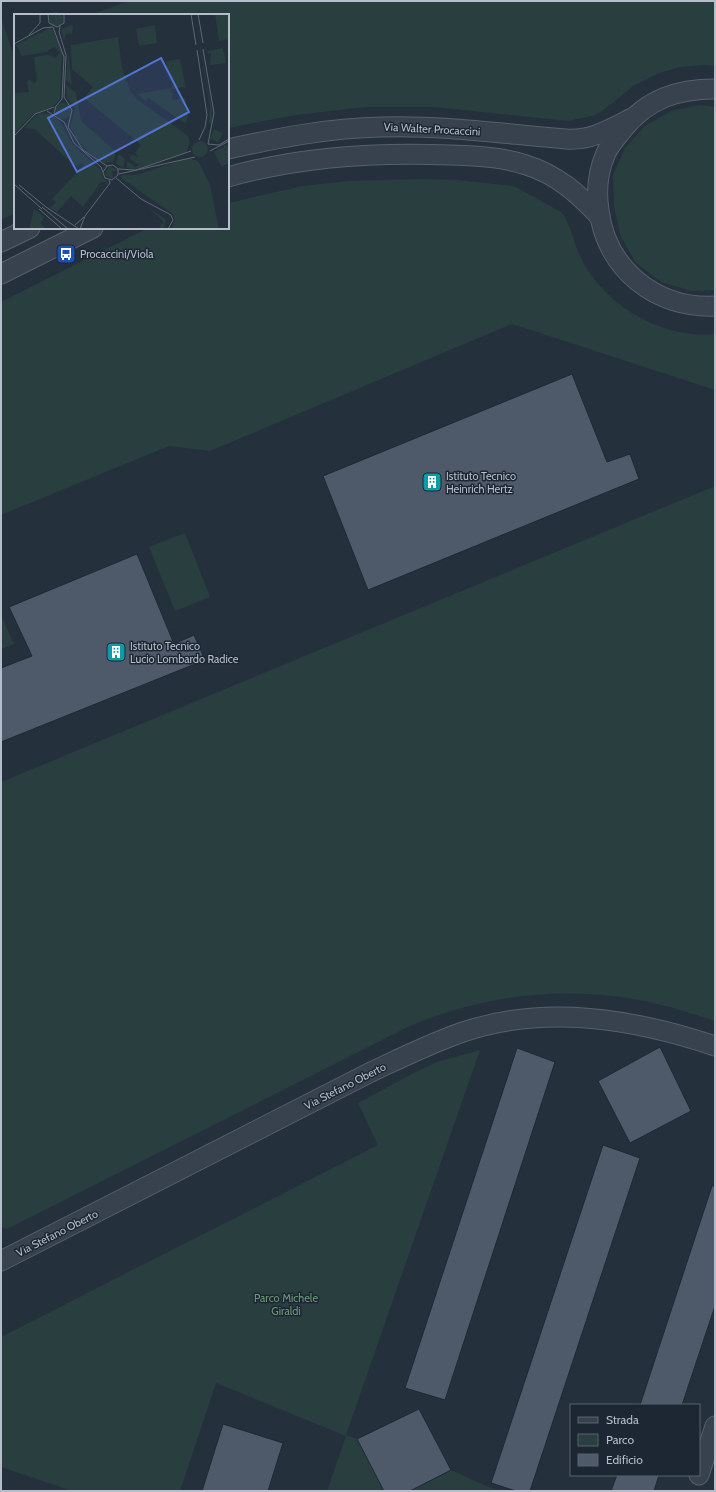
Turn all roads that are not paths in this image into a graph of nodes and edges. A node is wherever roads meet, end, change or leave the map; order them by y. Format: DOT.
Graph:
graph roads {
  1 [pos="715,89"];
  2 [pos="632,118"];
  3 [pos="229,149"];
  4 [pos="229,178"];
  5 [pos="600,217"];
  6 [pos="28,229"];
  7 [pos="91,229"];
  8 [pos="1,242"];
  9 [pos="1,274"];
  10 [pos="715,306"];
  11 [pos="715,1046"];
  12 [pos="1,1261"];
  13 [pos="715,1426"];
  14 [pos="700,1472"];
  15 [pos="699,1476"];
  16 [pos="694,1491"];
  1 -- 2 [label="street, Via Walter Procaccini"];
  2 -- 3 [label="street, Via Walter Procaccini"];
  2 -- 5 [label="street, Via Walter Procaccini"];
  4 -- 5 [label="street, Via Walter Procaccini"];
  5 -- 10 [label="street, Via Walter Procaccini"];
  6 -- 8 [label="street"];
  7 -- 9 [label="street"];
  11 -- 12 [label="street, Via Stefano Oberto"];
  13 -- 14 [label="street"];
  15 -- 16 [label="street"];
}
